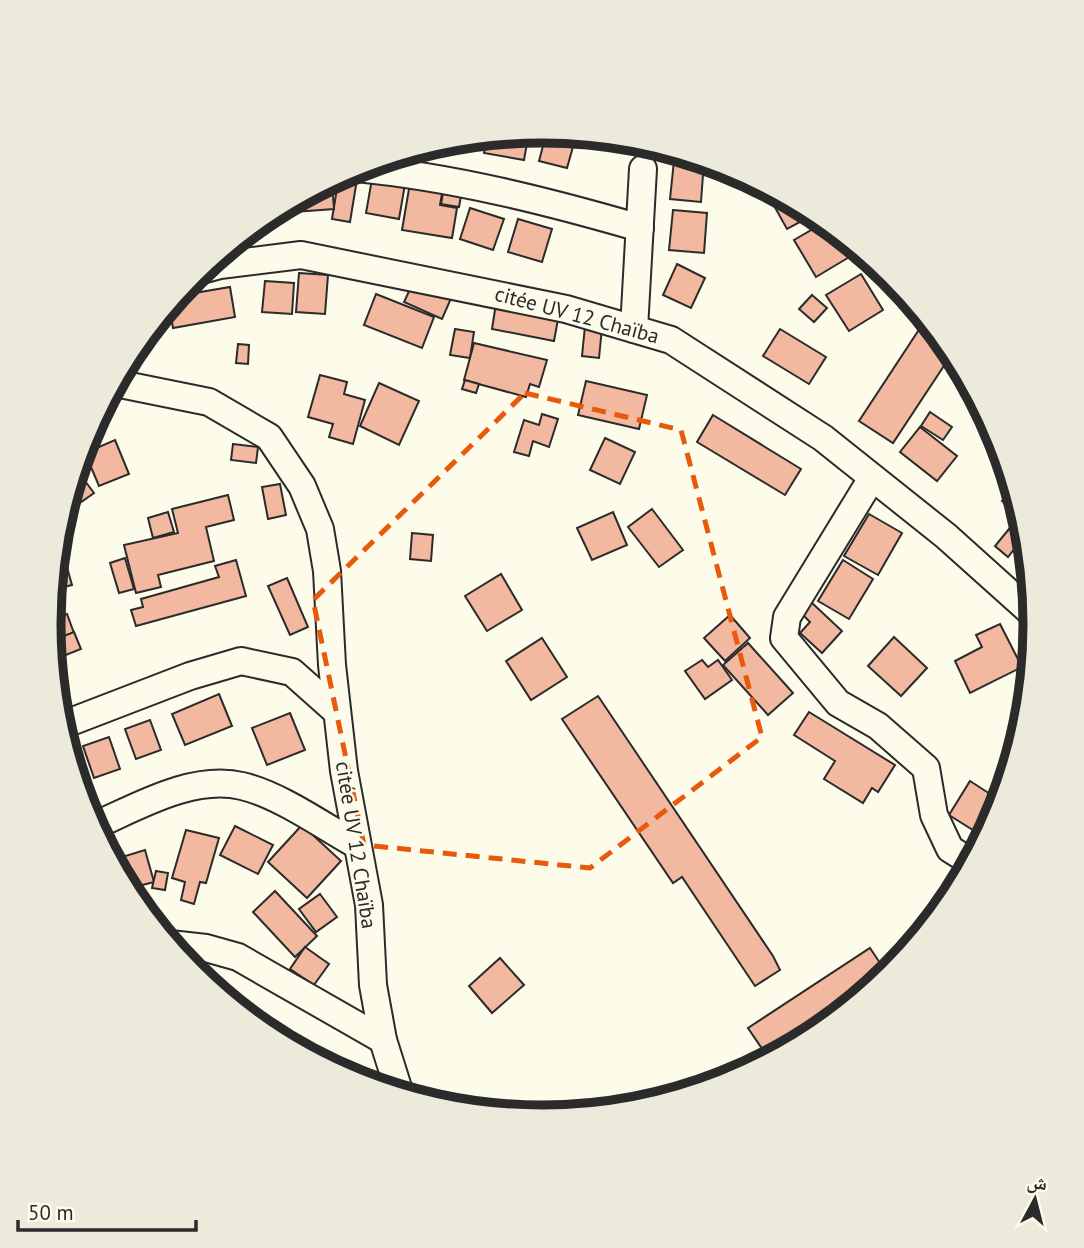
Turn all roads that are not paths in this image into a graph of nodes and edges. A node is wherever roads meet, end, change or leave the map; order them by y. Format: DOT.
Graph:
graph roads {
  1 [pos="643,169"];
  2 [pos="384,170"];
  3 [pos="640,228"];
  4 [pos="223,265"];
  5 [pos="634,329"];
  6 [pos="125,385"];
  7 [pos="872,478"];
  8 [pos="1022,605"];
  9 [pos="337,712"];
  10 [pos="71,722"];
  11 [pos="104,822"];
  12 [pos="357,845"];
  13 [pos="962,857"];
  14 [pos="185,946"];
  15 [pos="383,1040"];
  16 [pos="396,1082"];
  1 -- 3 [label="street"];
  2 -- 3 [label="street"];
  3 -- 5 [label="street"];
  4 -- 5 [label="street, citée UV 12 Chaïba"];
  5 -- 7 [label="street, citée UV 12 Chaïba"];
  6 -- 9 [label="street, citée UV 12 Chaïba"];
  7 -- 8 [label="street, citée UV 12 Chaïba"];
  7 -- 13 [label="street"];
  9 -- 10 [label="street"];
  9 -- 12 [label="street, citée UV 12 Chaïba"];
  11 -- 12 [label="street"];
  12 -- 15 [label="street, citée UV 12 Chaïba"];
  14 -- 15 [label="street"];
  15 -- 16 [label="street, citée UV 12 Chaïba"];
}
